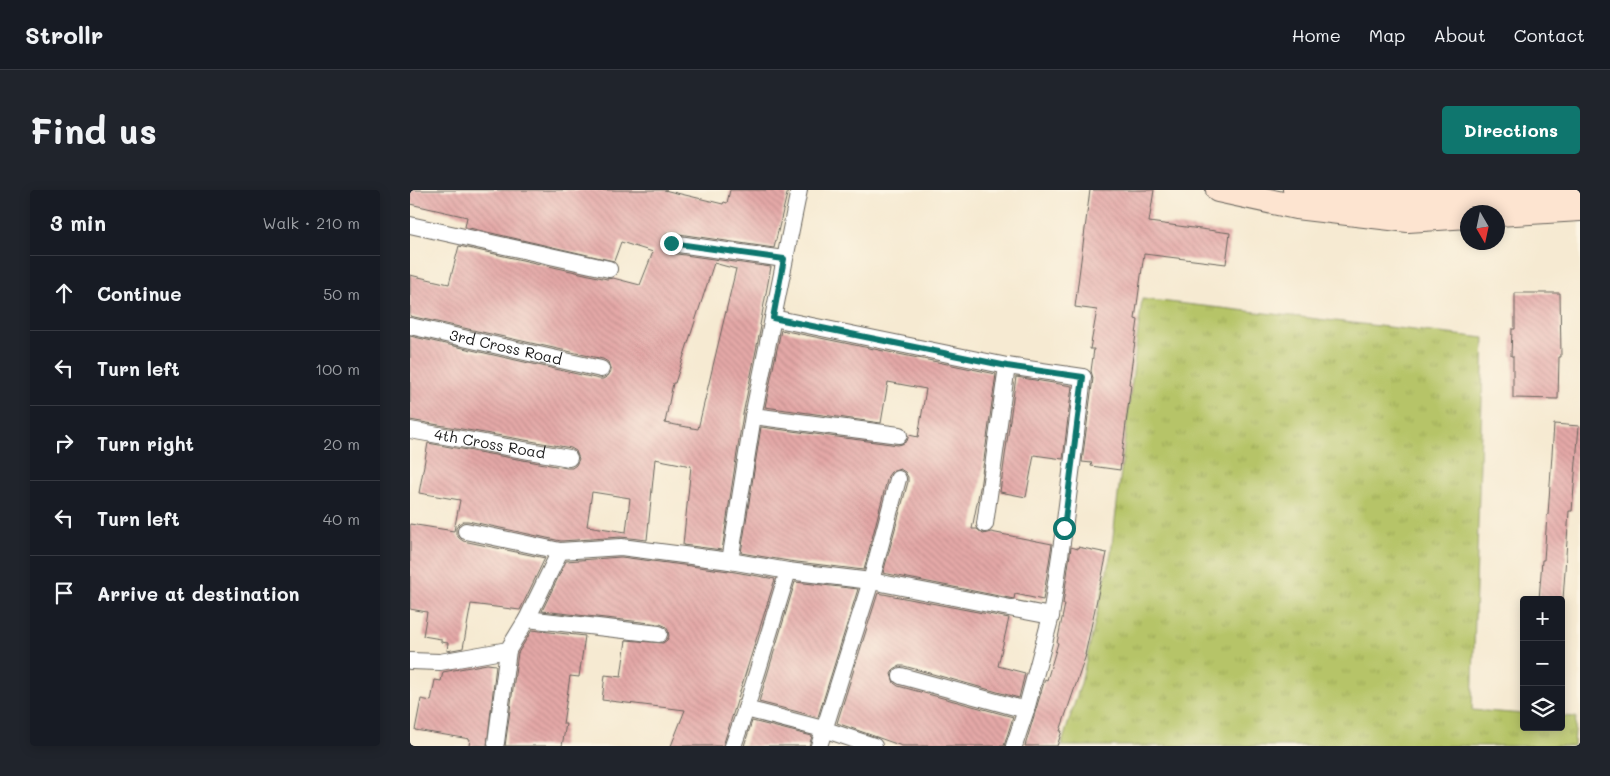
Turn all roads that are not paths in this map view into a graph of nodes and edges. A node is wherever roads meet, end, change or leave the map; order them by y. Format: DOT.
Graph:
graph roads {
  1 [pos="799,190"];
  2 [pos="1218,190"];
  3 [pos="1295,190"];
  4 [pos="1580,190"];
  5 [pos="1580,209"];
  6 [pos="1505,214"];
  7 [pos="1460,217"];
  8 [pos="410,226"];
  9 [pos="671,243"];
  10 [pos="784,259"];
  11 [pos="610,269"];
  12 [pos="773,318"];
  13 [pos="410,326"];
  14 [pos="1007,366"];
  15 [pos="601,369"];
  16 [pos="753,416"];
  17 [pos="410,430"];
  18 [pos="900,436"];
  19 [pos="569,458"];
  20 [pos="898,479"];
  21 [pos="985,524"];
  22 [pos="466,531"];
  23 [pos="560,551"];
  24 [pos="730,561"];
  25 [pos="788,571"];
  26 [pos="872,581"];
  27 [pos="1051,616"];
  28 [pos="527,619"];
  29 [pos="659,634"];
  30 [pos="508,650"];
  31 [pos="410,662"];
  32 [pos="901,676"];
  33 [pos="746,709"];
  34 [pos="1026,710"];
  35 [pos="823,729"];
  36 [pos="496,743"];
  37 [pos="733,746"];
  38 [pos="818,746"];
  39 [pos="874,746"];
  40 [pos="1014,746"];
  1 -- 10 [label="street"];
  2 -- 7 [label="main road"];
  3 -- 4 [label="main road"];
  5 -- 6 [label="main road"];
  8 -- 11 [label="street"];
  9 -- 10 [label="street"];
  10 -- 12 [label="street"];
  12 -- 14 [label="street"];
  12 -- 16 [label="street"];
  13 -- 15 [label="street, 3rd Cross Road"];
  14 -- 21 [label="street"];
  14 -- 27 [label="street"];
  16 -- 18 [label="street"];
  16 -- 24 [label="street"];
  17 -- 19 [label="street, 4th Cross Road"];
  20 -- 26 [label="street"];
  22 -- 23 [label="street"];
  23 -- 24 [label="street"];
  23 -- 28 [label="street"];
  24 -- 25 [label="street"];
  25 -- 26 [label="street"];
  25 -- 33 [label="street"];
  26 -- 27 [label="street"];
  26 -- 35 [label="street"];
  27 -- 34 [label="street"];
  28 -- 29 [label="street"];
  28 -- 30 [label="street"];
  30 -- 31 [label="street"];
  30 -- 36 [label="street"];
  32 -- 34 [label="street"];
  33 -- 35 [label="street"];
  33 -- 37 [label="street"];
  34 -- 40 [label="street"];
  35 -- 38 [label="street"];
  35 -- 39 [label="street"];
}
